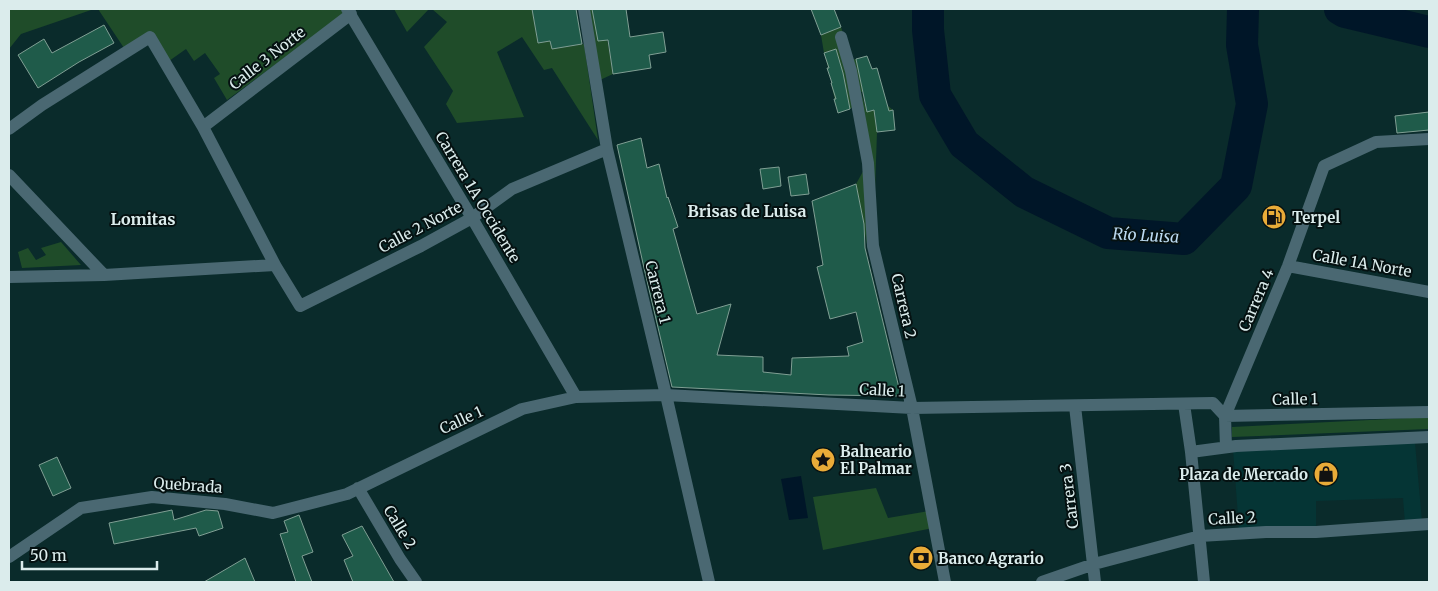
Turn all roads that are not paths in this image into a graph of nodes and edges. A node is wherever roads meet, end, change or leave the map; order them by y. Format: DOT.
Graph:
graph roads {
  1 [pos="584,9"];
  2 [pos="349,11"];
  3 [pos="841,37"];
  4 [pos="203,127"];
  5 [pos="9,129"];
  6 [pos="1429,139"];
  7 [pos="607,149"];
  8 [pos="9,174"];
  9 [pos="472,218"];
  10 [pos="275,265"];
  11 [pos="1288,266"];
  12 [pos="104,275"];
  13 [pos="9,277"];
  14 [pos="1429,292"];
  15 [pos="666,395"];
  16 [pos="576,397"];
  17 [pos="1184,404"];
  18 [pos="1075,406"];
  19 [pos="912,408"];
  20 [pos="1429,412"];
  21 [pos="1225,416"];
  22 [pos="1429,437"];
  23 [pos="1226,447"];
  24 [pos="1191,452"];
  25 [pos="353,491"];
  26 [pos="1429,524"];
  27 [pos="1200,536"];
  28 [pos="9,557"];
  29 [pos="1094,564"];
  30 [pos="416,582"];
  31 [pos="709,582"];
  32 [pos="945,582"];
  33 [pos="1042,582"];
  34 [pos="1095,582"];
  35 [pos="1204,582"];
  1 -- 7 [label="street, Carrera 1"];
  2 -- 4 [label="street, Calle 3 Norte"];
  2 -- 9 [label="street, Carrera 1A Occidente"];
  3 -- 19 [label="street, Carrera 2"];
  4 -- 5 [label="street"];
  4 -- 10 [label="street"];
  6 -- 11 [label="street, Carrera 4"];
  7 -- 9 [label="street, Calle 2 Norte"];
  7 -- 15 [label="street, Carrera 1"];
  8 -- 12 [label="street"];
  9 -- 10 [label="street, Calle 2 Norte"];
  9 -- 16 [label="street, Carrera 1A Occidente"];
  10 -- 12 [label="street"];
  11 -- 14 [label="street, Calle 1A Norte"];
  11 -- 21 [label="street, Carrera 4"];
  12 -- 13 [label="street"];
  15 -- 16 [label="street, Calle 1"];
  15 -- 19 [label="street, Calle 1"];
  15 -- 31 [label="street, Carrera 1"];
  16 -- 25 [label="street, Calle 1"];
  17 -- 18 [label="street, Calle 1"];
  17 -- 21 [label="street, Calle 1"];
  17 -- 24 [label="street"];
  18 -- 19 [label="street, Calle 1"];
  18 -- 29 [label="street, Carrera 3"];
  19 -- 32 [label="street, Carrera 2"];
  20 -- 21 [label="street, Calle 1"];
  21 -- 23 [label="street, Carrera 4"];
  22 -- 23 [label="street"];
  23 -- 24 [label="street"];
  24 -- 27 [label="street"];
  25 -- 28 [label="street, Quebrada"];
  25 -- 30 [label="street, Calle 2"];
  26 -- 27 [label="street, Calle 2"];
  27 -- 29 [label="street, Calle 2"];
  27 -- 35 [label="street"];
  29 -- 33 [label="street, Calle 2"];
  29 -- 34 [label="street, Carrera 3"];
}
